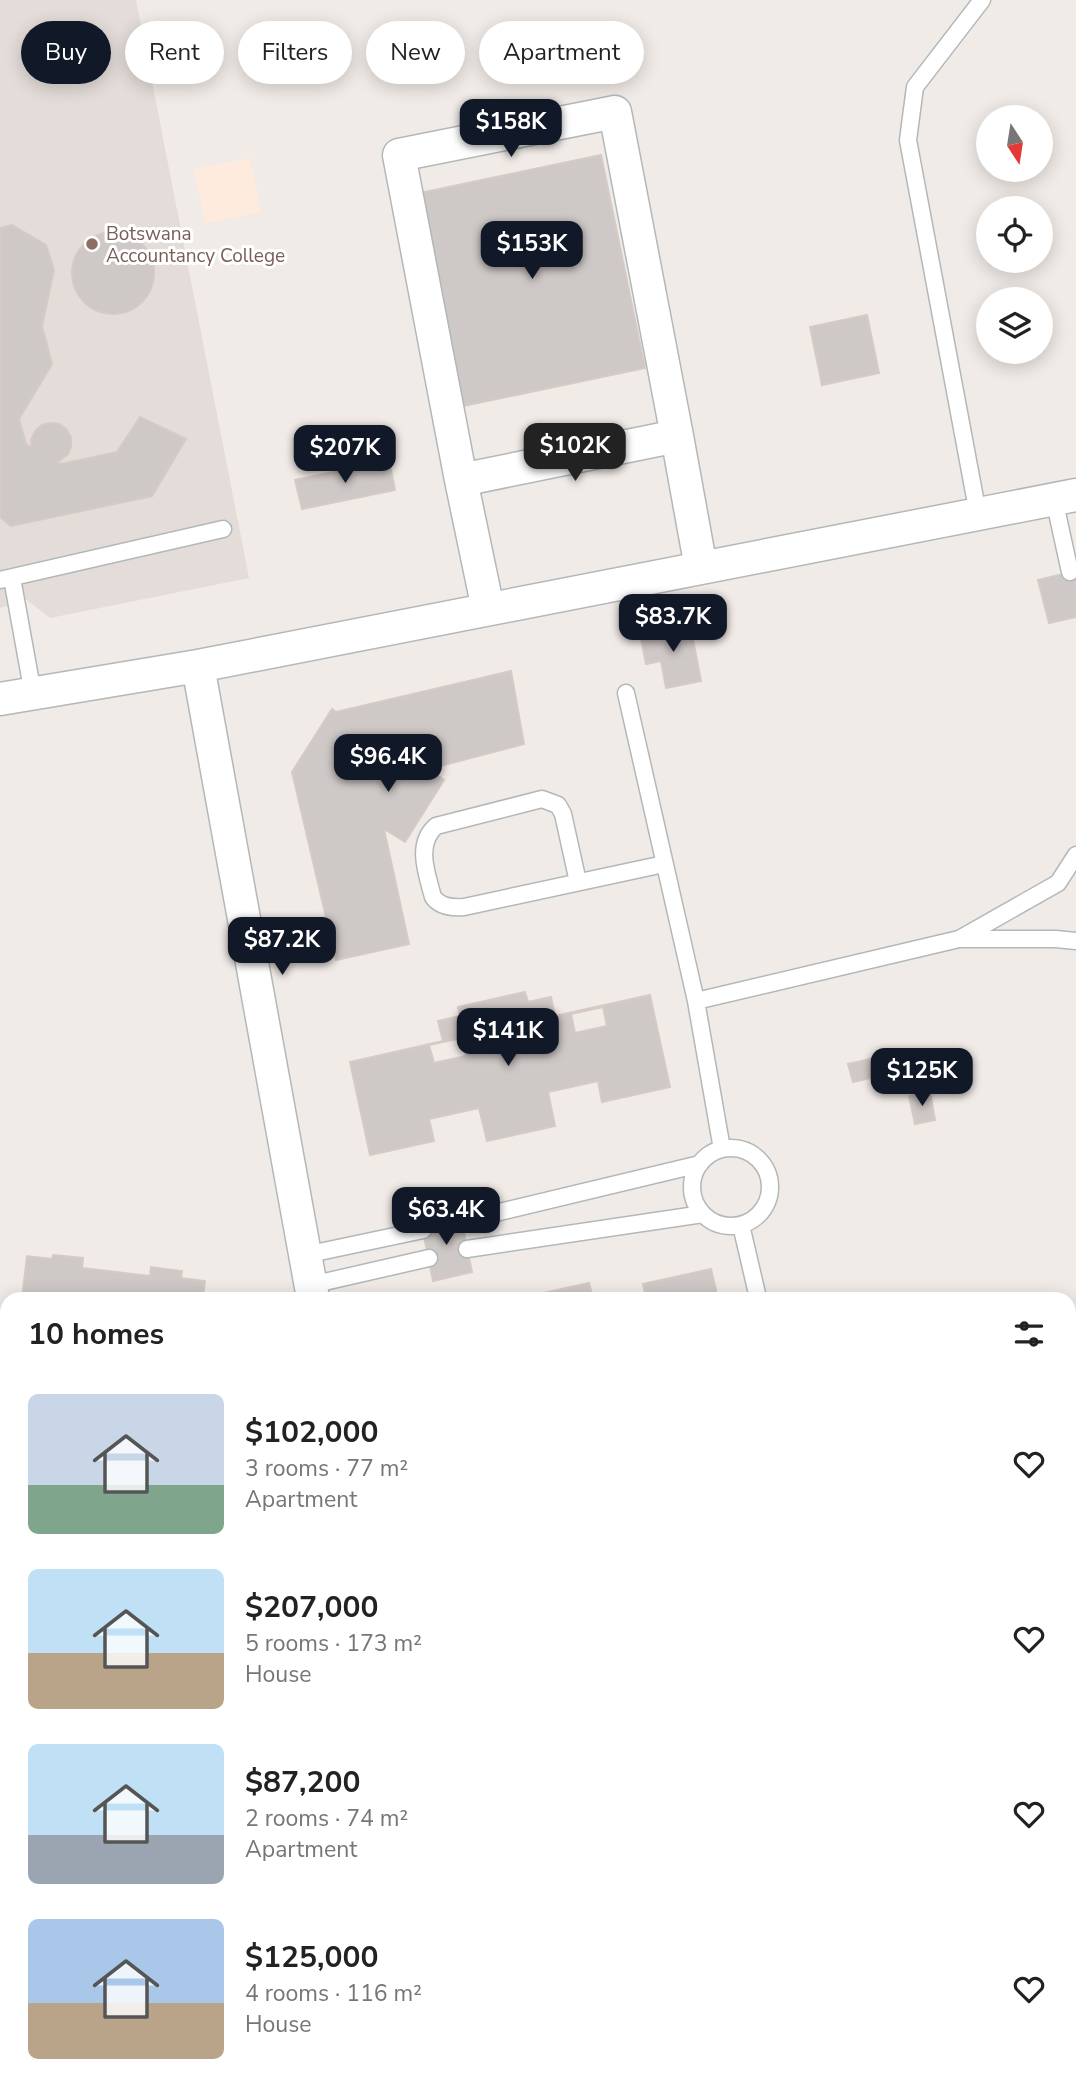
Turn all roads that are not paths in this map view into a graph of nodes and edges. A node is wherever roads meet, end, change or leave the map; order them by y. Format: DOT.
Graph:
graph roads {
  1 [pos="982,0"];
  2 [pos="677,436"];
  3 [pos="461,480"];
  4 [pos="1065,497"];
  5 [pos="978,514"];
  6 [pos="223,529"];
  7 [pos="701,568"];
  8 [pos="1070,572"];
  9 [pos="4,577"];
  10 [pos="488,609"];
  11 [pos="198,666"];
  12 [pos="626,693"];
  13 [pos="33,694"];
  14 [pos="0,699"];
  15 [pos="1076,855"];
  16 [pos="664,864"];
  17 [pos="578,882"];
  18 [pos="959,939"];
  19 [pos="1076,941"];
  20 [pos="696,1000"];
  21 [pos="722,1149"];
  22 [pos="700,1164"];
  23 [pos="703,1214"];
  24 [pos="462,1221"];
  25 [pos="741,1224"];
  26 [pos="423,1230"];
  27 [pos="467,1250"];
  28 [pos="429,1258"];
  29 [pos="310,1280"];
  30 [pos="757,1292"];
  1 -- 5 [label="lane"];
  2 -- 3 [label="street"];
  2 -- 3 [label="street"];
  2 -- 7 [label="street"];
  3 -- 10 [label="street"];
  4 -- 5 [label="street"];
  4 -- 8 [label="lane"];
  5 -- 7 [label="street"];
  6 -- 9 [label="lane"];
  7 -- 10 [label="street"];
  9 -- 13 [label="lane"];
  10 -- 11 [label="street"];
  11 -- 13 [label="street"];
  11 -- 29 [label="street"];
  12 -- 16 [label="lane"];
  13 -- 14 [label="street"];
  15 -- 18 [label="lane"];
  16 -- 17 [label="lane"];
  16 -- 20 [label="lane"];
  17 -- 17 [label="lane"];
  18 -- 19 [label="lane"];
  18 -- 20 [label="lane"];
  20 -- 21 [label="lane"];
  21 -- 22 [label="lane"];
  21 -- 25 [label="lane"];
  22 -- 23 [label="lane"];
  22 -- 24 [label="lane"];
  23 -- 25 [label="lane"];
  23 -- 27 [label="lane"];
  25 -- 30 [label="lane"];
  26 -- 29 [label="lane"];
  28 -- 29 [label="lane"];
}
